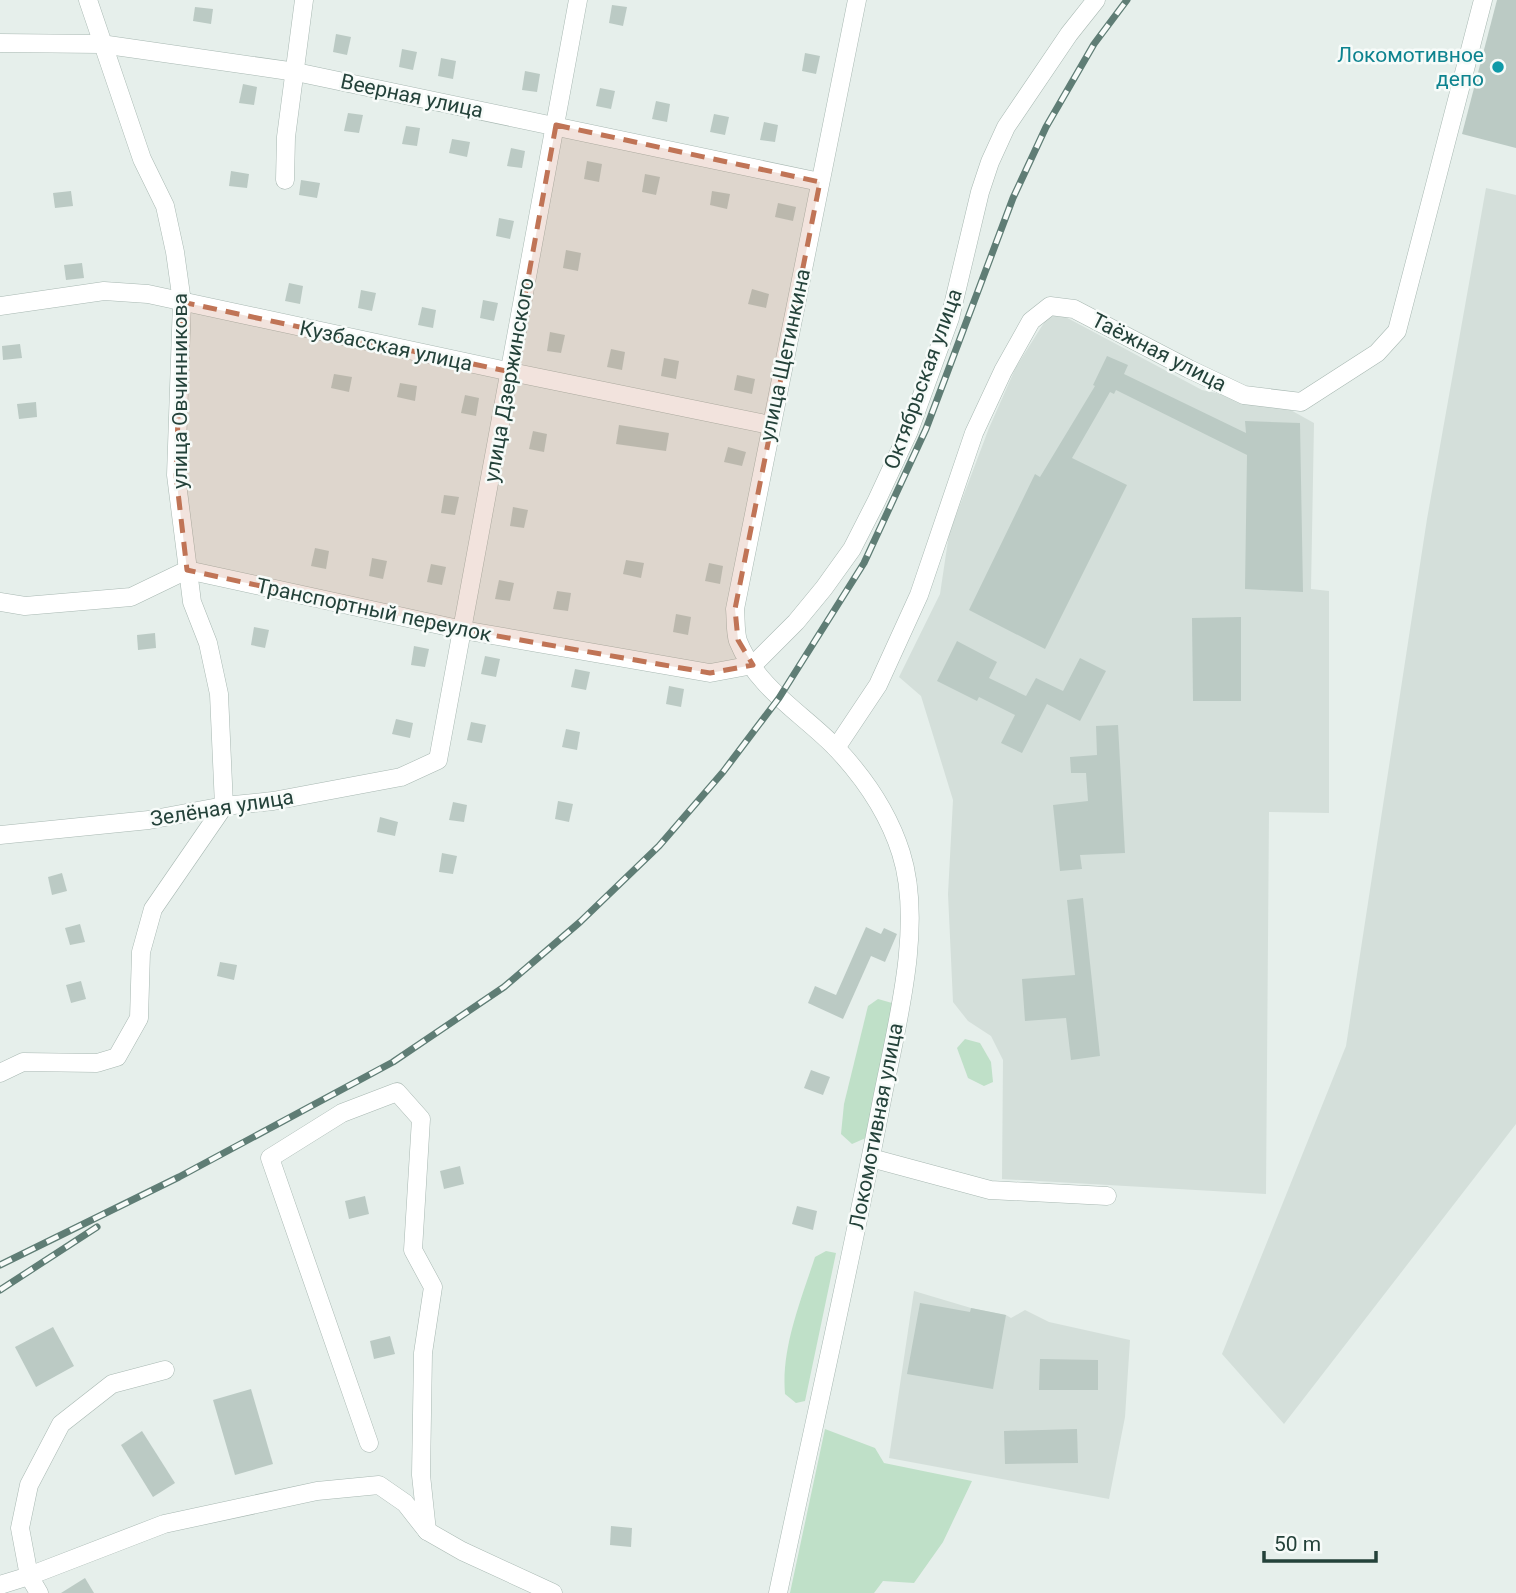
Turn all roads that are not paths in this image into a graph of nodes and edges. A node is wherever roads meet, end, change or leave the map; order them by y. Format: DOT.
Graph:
graph roads {
  1 [pos="88,0"];
  2 [pos="304,0"];
  3 [pos="578,0"];
  4 [pos="857,0"];
  5 [pos="1096,0"];
  6 [pos="1483,0"];
  7 [pos="0,43"];
  8 [pos="101,44"];
  9 [pos="296,72"];
  10 [pos="556,125"];
  11 [pos="285,180"];
  12 [pos="820,182"];
  13 [pos="182,302"];
  14 [pos="0,306"];
  15 [pos="511,372"];
  16 [pos="771,425"];
  17 [pos="187,570"];
  18 [pos="0,603"];
  19 [pos="463,630"];
  20 [pos="753,666"];
  21 [pos="779,698"];
  22 [pos="836,748"];
  23 [pos="439,760"];
  24 [pos="224,806"];
  25 [pos="0,835"];
  26 [pos="0,1073"];
  27 [pos="871,1158"];
  28 [pos="1107,1196"];
  29 [pos="165,1370"];
  30 [pos="369,1443"];
  31 [pos="427,1531"];
  32 [pos="29,1576"];
  33 [pos="0,1584"];
  34 [pos="39,1593"];
  35 [pos="553,1593"];
  36 [pos="778,1593"];
  1 -- 8 [label="street, улица Овчинникова"];
  2 -- 9 [label="street"];
  3 -- 10 [label="street, улица Дзержинского"];
  4 -- 12 [label="street, улица Щетинкина"];
  5 -- 20 [label="street, Октябрьская улица"];
  6 -- 22 [label="street, Таёжная улица"];
  7 -- 8 [label="street, Веерная улица"];
  8 -- 9 [label="street, Веерная улица"];
  8 -- 13 [label="street, улица Овчинникова"];
  9 -- 10 [label="street, Веерная улица"];
  9 -- 11 [label="street"];
  10 -- 12 [label="street, Веерная улица"];
  10 -- 15 [label="street, улица Дзержинского"];
  12 -- 16 [label="street, улица Щетинкина"];
  13 -- 14 [label="street, Кузбасская улица"];
  13 -- 15 [label="street, Кузбасская улица"];
  13 -- 17 [label="street, улица Овчинникова"];
  15 -- 16 [label="street, Кузбасская улица"];
  15 -- 19 [label="street, улица Дзержинского"];
  16 -- 20 [label="street, улица Щетинкина"];
  17 -- 18 [label="street"];
  17 -- 19 [label="street, Транспортный переулок"];
  17 -- 24 [label="street, улица Овчинникова"];
  19 -- 20 [label="street, Транспортный переулок"];
  19 -- 23 [label="street, улица Дзержинского"];
  20 -- 21 [label="street, улица Щетинкина"];
  21 -- 22 [label="street, Локомотивная улица"];
  22 -- 27 [label="street, Локомотивная улица"];
  23 -- 24 [label="street, Зелёная улица"];
  24 -- 25 [label="street, Зелёная улица"];
  24 -- 26 [label="street"];
  27 -- 28 [label="street"];
  27 -- 36 [label="street, Локомотивная улица"];
  29 -- 32 [label="street"];
  30 -- 31 [label="street"];
  31 -- 32 [label="street"];
  31 -- 35 [label="street"];
  32 -- 33 [label="street"];
  32 -- 34 [label="street"];
}
